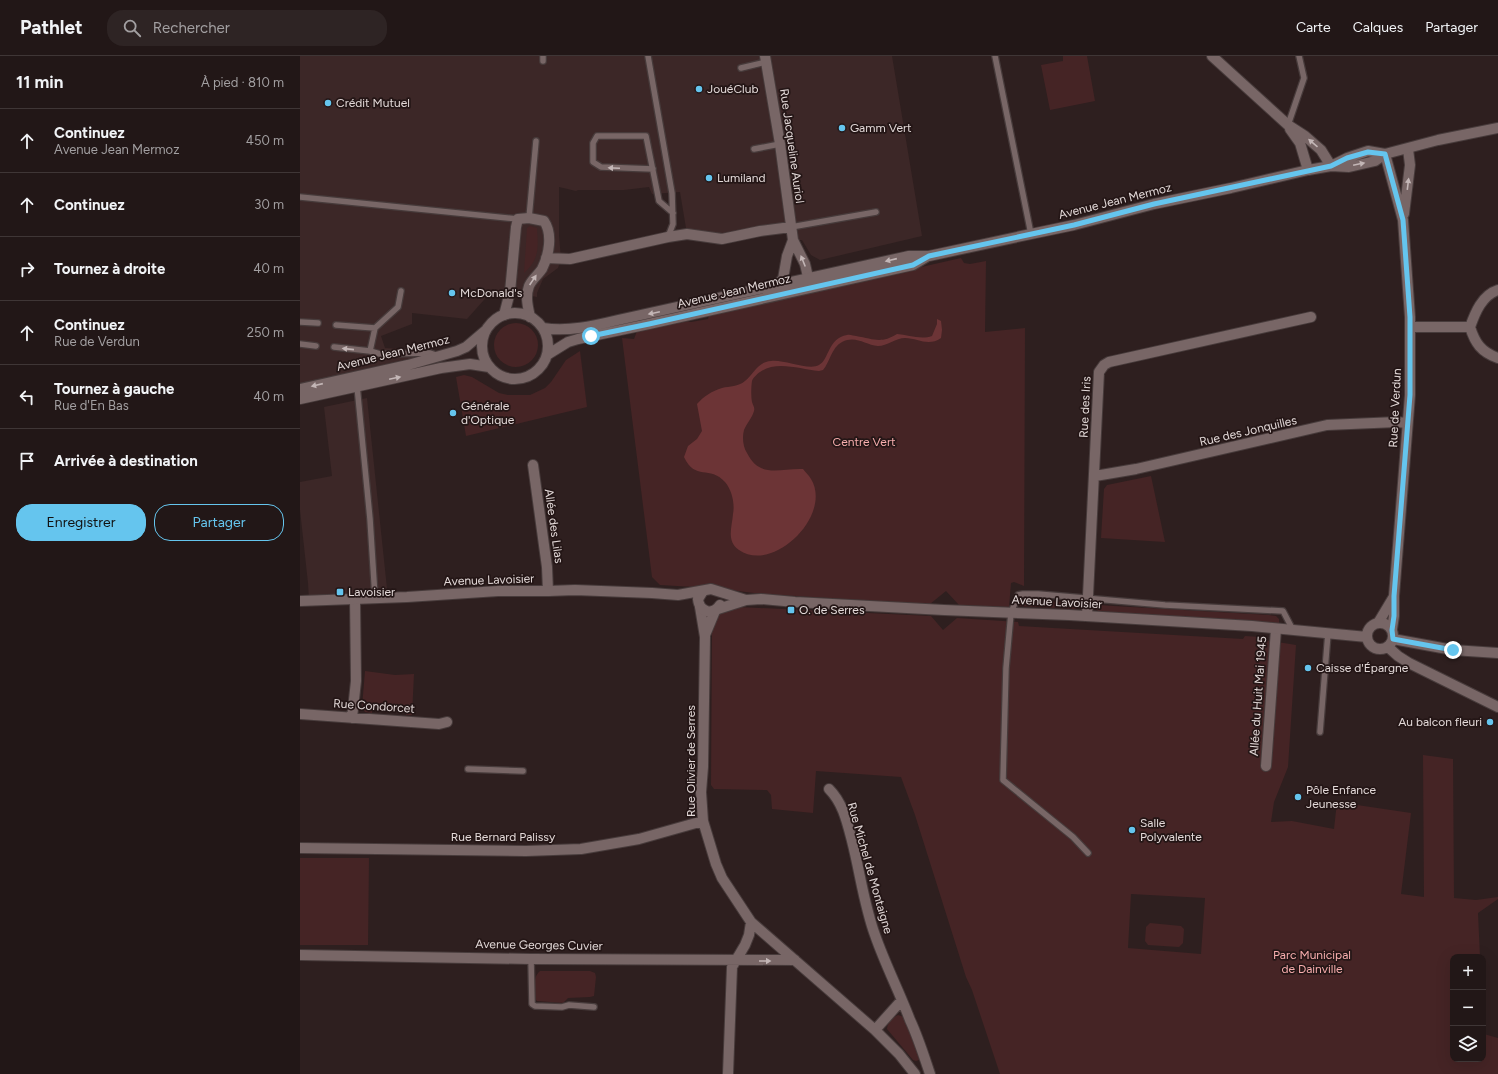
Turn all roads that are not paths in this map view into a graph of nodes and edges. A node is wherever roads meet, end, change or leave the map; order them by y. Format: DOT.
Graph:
graph roads {
  1 [pos="648,56"];
  2 [pos="995,56"];
  3 [pos="1212,56"];
  4 [pos="1299,56"];
  5 [pos="766,59"];
  6 [pos="741,68"];
  7 [pos="1288,125"];
  8 [pos="1498,128"];
  9 [pos="536,141"];
  10 [pos="780,144"];
  11 [pos="754,149"];
  12 [pos="1408,149"];
  13 [pos="1385,154"];
  14 [pos="1331,166"];
  15 [pos="653,168"];
  16 [pos="1308,170"];
  17 [pos="300,197"];
  18 [pos="876,212"];
  19 [pos="673,213"];
  20 [pos="529,218"];
  21 [pos="518,219"];
  22 [pos="1403,220"];
  23 [pos="791,227"];
  24 [pos="1031,234"];
  25 [pos="668,237"];
  26 [pos="793,240"];
  27 [pos="929,256"];
  28 [pos="546,258"];
  29 [pos="808,277"];
  30 [pos="776,285"];
  31 [pos="1498,290"];
  32 [pos="401,291"];
  33 [pos="765,297"];
  34 [pos="504,315"];
  35 [pos="530,317"];
  36 [pos="1311,317"];
  37 [pos="300,322"];
  38 [pos="318,323"];
  39 [pos="336,324"];
  40 [pos="1410,327"];
  41 [pos="1470,327"];
  42 [pos="375,328"];
  43 [pos="543,328"];
  44 [pos="486,330"];
  45 [pos="300,344"];
  46 [pos="316,346"];
  47 [pos="334,347"];
  48 [pos="370,351"];
  49 [pos="547,355"];
  50 [pos="443,356"];
  51 [pos="1498,358"];
  52 [pos="490,367"];
  53 [pos="357,386"];
  54 [pos="300,389"];
  55 [pos="300,399"];
  56 [pos="1408,423"];
  57 [pos="533,465"];
  58 [pos="1095,476"];
  59 [pos="548,591"];
  60 [pos="703,591"];
  61 [pos="716,591"];
  62 [pos="678,595"];
  63 [pos="1394,596"];
  64 [pos="375,597"];
  65 [pos="355,599"];
  66 [pos="1088,599"];
  67 [pos="746,600"];
  68 [pos="300,601"];
  69 [pos="700,606"];
  70 [pos="716,610"];
  71 [pos="1011,613"];
  72 [pos="1087,616"];
  73 [pos="1378,623"];
  74 [pos="1276,629"];
  75 [pos="1293,630"];
  76 [pos="1328,633"];
  77 [pos="1367,636"];
  78 [pos="705,637"];
  79 [pos="1391,638"];
  80 [pos="1498,653"];
  81 [pos="1498,707"];
  82 [pos="300,714"];
  83 [pos="352,718"];
  84 [pos="447,722"];
  85 [pos="1320,732"];
  86 [pos="1266,766"];
  87 [pos="468,769"];
  88 [pos="523,771"];
  89 [pos="828,789"];
  90 [pos="703,821"];
  91 [pos="300,848"];
  92 [pos="1088,853"];
  93 [pos="751,922"];
  94 [pos="300,955"];
  95 [pos="531,958"];
  96 [pos="735,960"];
  97 [pos="795,960"];
  98 [pos="901,1001"];
  99 [pos="594,1007"];
  100 [pos="875,1030"];
  101 [pos="728,1074"];
  102 [pos="915,1074"];
  103 [pos="930,1074"];
  1 -- 19 [label="lane"];
  2 -- 24 [label="lane"];
  3 -- 7 [label="street"];
  4 -- 7 [label="lane"];
  5 -- 6 [label="lane"];
  5 -- 10 [label="street, Rue Jacqueline Auriol"];
  14 -- 7 [label="street, one-way"];
  7 -- 16 [label="street"];
  8 -- 12 [label="street, Avenue Jean Mermoz"];
  9 -- 20 [label="lane"];
  10 -- 11 [label="lane"];
  10 -- 23 [label="street, Rue Jacqueline Auriol"];
  12 -- 13 [label="street, Avenue Jean Mermoz"];
  22 -- 12 [label="street, one-way"];
  13 -- 14 [label="street, Avenue Jean Mermoz"];
  13 -- 22 [label="street"];
  14 -- 16 [label="street, Avenue Jean Mermoz"];
  15 -- 15 [label="lane, one-way"];
  15 -- 19 [label="lane"];
  16 -- 24 [label="street, Avenue Jean Mermoz"];
  17 -- 21 [label="lane"];
  18 -- 23 [label="lane"];
  19 -- 25 [label="lane"];
  20 -- 21 [label="street"];
  20 -- 28 [label="street"];
  21 -- 34 [label="street"];
  22 -- 40 [label="street, Rue de Verdun"];
  23 -- 25 [label="street"];
  23 -- 26 [label="street, Rue Jacqueline Auriol"];
  24 -- 27 [label="street, Avenue Jean Mermoz"];
  25 -- 28 [label="street"];
  29 -- 26 [label="street, one-way"];
  26 -- 30 [label="street"];
  27 -- 29 [label="street, Avenue Jean Mermoz, one-way"];
  27 -- 33 [label="street, Avenue Jean Mermoz"];
  35 -- 28 [label="street, one-way"];
  29 -- 30 [label="street, Avenue Jean Mermoz"];
  29 -- 33 [label="street"];
  30 -- 43 [label="street, Avenue Jean Mermoz, one-way"];
  31 -- 41 [label="street"];
  32 -- 42 [label="lane"];
  33 -- 49 [label="street, Avenue Jean Mermoz"];
  34 -- 35 [label="street"];
  34 -- 44 [label="street"];
  35 -- 43 [label="street"];
  36 -- 58 [label="street, Rue des Iris"];
  37 -- 38 [label="lane"];
  39 -- 42 [label="lane"];
  40 -- 41 [label="street"];
  40 -- 56 [label="street, Rue de Verdun"];
  41 -- 51 [label="street"];
  42 -- 48 [label="lane"];
  43 -- 49 [label="street"];
  44 -- 50 [label="street, Avenue Jean Mermoz"];
  44 -- 52 [label="street"];
  45 -- 46 [label="lane"];
  48 -- 47 [label="lane, one-way"];
  48 -- 50 [label="lane"];
  49 -- 52 [label="street"];
  50 -- 54 [label="street, Avenue Jean Mermoz, one-way"];
  53 -- 52 [label="street, Avenue Jean Mermoz, one-way"];
  53 -- 55 [label="street, Avenue Jean Mermoz"];
  53 -- 64 [label="lane"];
  56 -- 58 [label="street, Rue des Jonquilles"];
  56 -- 63 [label="street, Rue de Verdun"];
  57 -- 59 [label="street, Allée des Lilas"];
  58 -- 66 [label="street, Rue des Iris"];
  59 -- 62 [label="street, Avenue Lavoisier"];
  59 -- 64 [label="street, Avenue Lavoisier"];
  60 -- 61 [label="street"];
  60 -- 62 [label="street, Avenue Lavoisier"];
  60 -- 69 [label="street"];
  61 -- 67 [label="street, Avenue Lavoisier"];
  61 -- 70 [label="street"];
  62 -- 69 [label="street, Avenue Lavoisier"];
  63 -- 73 [label="street, Rue de Verdun"];
  63 -- 79 [label="street, Rue de Verdun"];
  64 -- 65 [label="street, Avenue Lavoisier"];
  65 -- 68 [label="street, Avenue Lavoisier"];
  65 -- 83 [label="street"];
  66 -- 71 [label="lane"];
  66 -- 72 [label="street, Rue des Iris"];
  66 -- 75 [label="lane"];
  67 -- 70 [label="street, Avenue Lavoisier"];
  67 -- 71 [label="street, Avenue Lavoisier"];
  69 -- 70 [label="street"];
  69 -- 78 [label="street, Rue Olivier de Serres"];
  70 -- 78 [label="street, Rue Olivier de Serres"];
  71 -- 72 [label="street, Avenue Lavoisier"];
  71 -- 92 [label="lane"];
  72 -- 74 [label="street, Avenue Lavoisier"];
  73 -- 77 [label="street"];
  73 -- 79 [label="street"];
  74 -- 75 [label="street, Avenue Lavoisier"];
  74 -- 86 [label="street, Allée du Huit Mai 1945"];
  75 -- 76 [label="street, Avenue Lavoisier"];
  76 -- 77 [label="street, Avenue Lavoisier"];
  76 -- 85 [label="lane"];
  77 -- 79 [label="street"];
  78 -- 90 [label="street, Rue Olivier de Serres"];
  79 -- 80 [label="street"];
  79 -- 81 [label="street"];
  82 -- 83 [label="street, Rue Condorcet"];
  83 -- 84 [label="street, Rue Condorcet"];
  87 -- 88 [label="lane"];
  89 -- 98 [label="street, Rue Michel de Montaigne"];
  90 -- 91 [label="street, Rue Bernard Palissy"];
  90 -- 93 [label="street, Rue Olivier de Serres"];
  93 -- 96 [label="street"];
  93 -- 97 [label="street"];
  94 -- 95 [label="street, Avenue Georges Cuvier"];
  95 -- 96 [label="street, Avenue Georges Cuvier"];
  95 -- 99 [label="lane"];
  96 -- 97 [label="street, Avenue Georges Cuvier, one-way"];
  96 -- 101 [label="street"];
  97 -- 100 [label="street"];
  98 -- 100 [label="street"];
  98 -- 103 [label="street, Rue Michel de Montaigne"];
  100 -- 102 [label="street"];
}
